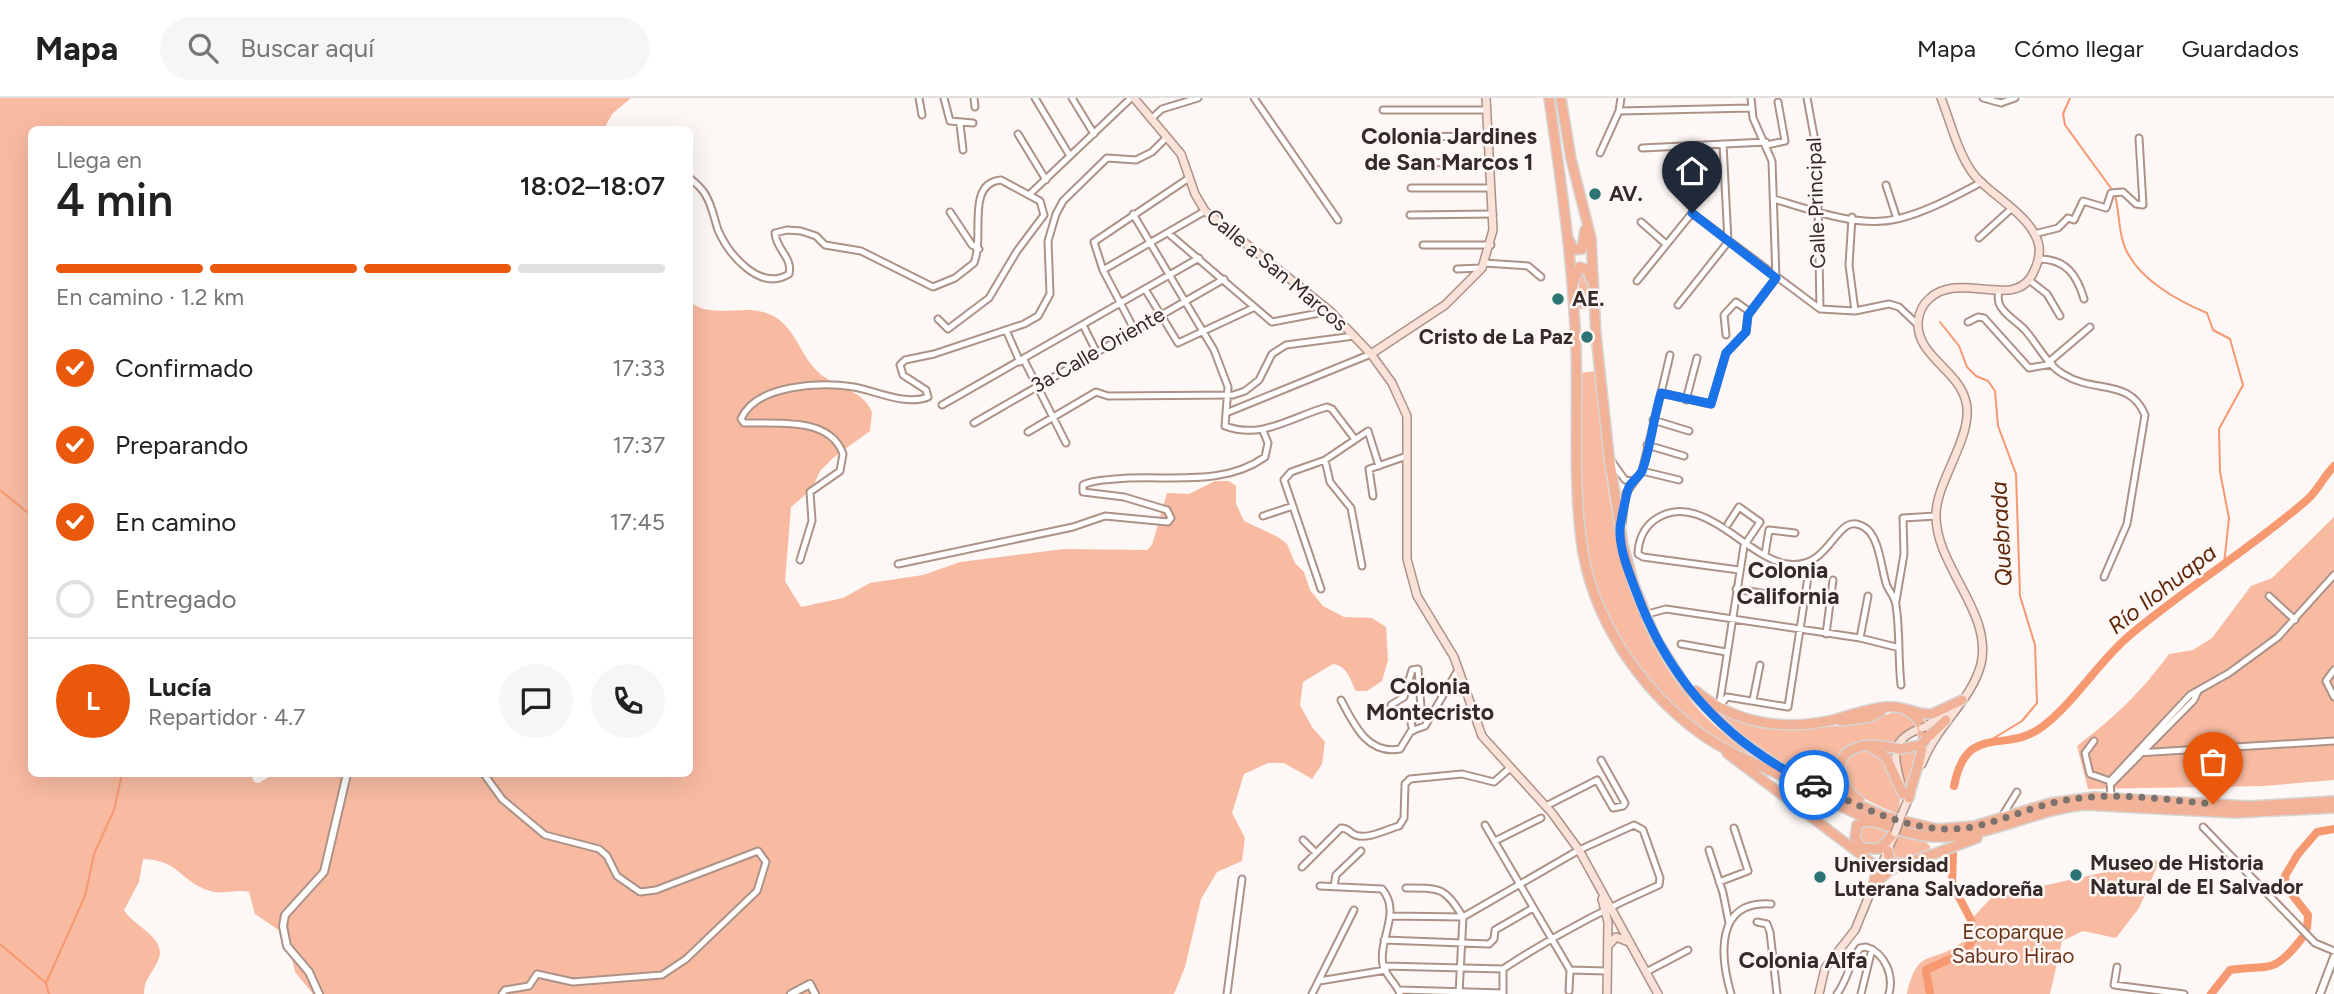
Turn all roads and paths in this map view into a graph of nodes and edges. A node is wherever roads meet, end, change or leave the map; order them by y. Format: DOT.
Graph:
graph roads {
  1 [pos="919,98"];
  2 [pos="944,98"];
  3 [pos="974,98"];
  4 [pos="1035,98"];
  5 [pos="1072,98"];
  6 [pos="1132,98"];
  7 [pos="1198,98"];
  8 [pos="1254,98"];
  9 [pos="1486,98"];
  10 [pos="1549,98"];
  11 [pos="1561,98"];
  12 [pos="1621,98"];
  13 [pos="1751,98"];
  14 [pos="1807,98"];
  15 [pos="1941,98"];
  16 [pos="1983,98"];
  17 [pos="2015,98"];
  18 [pos="2002,100"];
  19 [pos="1779,102"];
  20 [pos="975,107"];
  21 [pos="1751,108"];
  22 [pos="1383,110"];
  23 [pos="1487,110"];
  24 [pos="1619,111"];
  25 [pos="922,115"];
  26 [pos="1152,118"];
  27 [pos="973,123"];
  28 [pos="960,124"];
  29 [pos="1018,134"];
  30 [pos="1094,134"];
  31 [pos="1489,136"];
  32 [pos="1167,137"];
  33 [pos="1392,137"];
  34 [pos="2139,138"];
  35 [pos="1767,143"];
  36 [pos="1724,144"];
  37 [pos="1642,148"];
  38 [pos="963,150"];
  39 [pos="1600,153"];
  40 [pos="1070,156"];
  41 [pos="1490,162"];
  42 [pos="1408,163"];
  43 [pos="1189,178"];
  44 [pos="1046,180"];
  45 [pos="693,181"];
  46 [pos="1982,182"];
  47 [pos="1886,185"];
  48 [pos="1411,188"];
  49 [pos="1491,188"];
  50 [pos="1030,194"];
  51 [pos="1774,200"];
  52 [pos="1584,203"];
  53 [pos="2011,209"];
  54 [pos="1205,211"];
  55 [pos="950,212"];
  56 [pos="1819,212"];
  57 [pos="1133,214"];
  58 [pos="1493,214"];
  59 [pos="1410,215"];
  60 [pos="1852,217"];
  61 [pos="1896,219"];
  62 [pos="1338,220"];
  63 [pos="1565,222"];
  64 [pos="1641,222"];
  65 [pos="1168,233"];
  66 [pos="2034,234"];
  67 [pos="1979,237"];
  68 [pos="1728,242"];
  69 [pos="1666,244"];
  70 [pos="1150,245"];
  71 [pos="1423,245"];
  72 [pos="1491,245"];
  73 [pos="979,249"];
  74 [pos="1199,258"];
  75 [pos="2039,259"];
  76 [pos="1483,266"];
  77 [pos="1103,270"];
  78 [pos="1457,270"];
  79 [pos="1169,275"];
  80 [pos="1541,278"];
  81 [pos="1776,278"];
  82 [pos="1224,279"];
  83 [pos="2029,280"];
  84 [pos="1637,281"];
  85 [pos="1145,289"];
  86 [pos="1572,290"];
  87 [pos="1999,291"];
  88 [pos="1594,294"];
  89 [pos="2084,299"];
  90 [pos="1184,301"];
  91 [pos="1120,304"];
  92 [pos="1678,304"];
  93 [pos="1253,308"];
  94 [pos="1820,309"];
  95 [pos="1330,311"];
  96 [pos="1751,311"];
  97 [pos="1855,311"];
  98 [pos="1160,315"];
  99 [pos="2060,316"];
  100 [pos="938,319"];
  101 [pos="1968,322"];
  102 [pos="1083,325"];
  103 [pos="1918,325"];
  104 [pos="2090,327"];
  105 [pos="1134,329"];
  106 [pos="1006,330"];
  107 [pos="1202,333"];
  108 [pos="1726,335"];
  109 [pos="1354,337"];
  110 [pos="1096,351"];
  111 [pos="1371,354"];
  112 [pos="1670,355"];
  113 [pos="1697,358"];
  114 [pos="1022,361"];
  115 [pos="2051,362"];
  116 [pos="1037,385"];
  117 [pos="1661,393"];
  118 [pos="1228,395"];
  119 [pos="1686,400"];
  120 [pos="942,405"];
  121 [pos="1226,413"];
  122 [pos="1052,417"];
  123 [pos="1653,420"];
  124 [pos="974,423"];
  125 [pos="1263,430"];
  126 [pos="1689,431"];
  127 [pos="1028,432"];
  128 [pos="1354,438"];
  129 [pos="1066,443"];
  130 [pos="1647,445"];
  131 [pos="1407,456"];
  132 [pos="1684,456"];
  133 [pos="1610,458"];
  134 [pos="1325,460"];
  135 [pos="1379,466"];
  136 [pos="1642,471"];
  137 [pos="1679,480"];
  138 [pos="1633,481"];
  139 [pos="1373,496"];
  140 [pos="1293,506"];
  141 [pos="1263,516"];
  142 [pos="1936,516"];
  143 [pos="1728,524"];
  144 [pos="1620,528"];
  145 [pos="1795,533"];
  146 [pos="1746,542"];
  147 [pos="1765,554"];
  148 [pos="800,561"];
  149 [pos="898,564"];
  150 [pos="1810,564"];
  151 [pos="1362,566"];
  152 [pos="1739,570"];
  153 [pos="2334,575"];
  154 [pos="2104,577"];
  155 [pos="1833,580"];
  156 [pos="1321,589"];
  157 [pos="1736,589"];
  158 [pos="1868,596"];
  159 [pos="2269,596"];
  160 [pos="1804,600"];
  161 [pos="1896,601"];
  162 [pos="1644,615"];
  163 [pos="1731,619"];
  164 [pos="2295,620"];
  165 [pos="1800,629"];
  166 [pos="1826,634"];
  167 [pos="1860,638"];
  168 [pos="1681,644"];
  169 [pos="1896,647"];
  170 [pos="1726,652"];
  171 [pos="1665,656"];
  172 [pos="1760,665"];
  173 [pos="1458,670"];
  174 [pos="2334,670"];
  175 [pos="1901,685"];
  176 [pos="2334,697"];
  177 [pos="1964,698"];
  178 [pos="1341,700"];
  179 [pos="1753,700"];
  180 [pos="1391,705"];
  181 [pos="1719,707"];
  182 [pos="1882,710"];
  183 [pos="1843,717"];
  184 [pos="1832,720"];
  185 [pos="1945,720"];
  186 [pos="1413,731"];
  187 [pos="1702,735"];
  188 [pos="2094,741"];
  189 [pos="2334,741"];
  190 [pos="1865,746"];
  191 [pos="2141,753"];
  192 [pos="1601,760"];
  193 [pos="1510,768"];
  194 [pos="346,777"];
  195 [pos="487,777"];
  196 [pos="2110,783"];
  197 [pos="2017,792"];
  198 [pos="1906,796"];
  199 [pos="2111,797"];
  200 [pos="2334,801"];
  201 [pos="1546,806"];
  202 [pos="2334,808"];
  203 [pos="1541,818"];
  204 [pos="2000,819"];
  205 [pos="1887,821"];
  206 [pos="2013,823"];
  207 [pos="1485,825"];
  208 [pos="2203,827"];
  209 [pos="1734,828"];
  210 [pos="1894,833"];
  211 [pos="1924,836"];
  212 [pos="1303,840"];
  213 [pos="1495,841"];
  214 [pos="1579,850"];
  215 [pos="1709,850"];
  216 [pos="1361,851"];
  217 [pos="1888,851"];
  218 [pos="1316,853"];
  219 [pos="1302,867"];
  220 [pos="1242,878"];
  221 [pos="1719,881"];
  222 [pos="1320,886"];
  223 [pos="1334,886"];
  224 [pos="1521,886"];
  225 [pos="1873,887"];
  226 [pos="1406,888"];
  227 [pos="1772,904"];
  228 [pos="1606,907"];
  229 [pos="1533,908"];
  230 [pos="1353,911"];
  231 [pos="1390,916"];
  232 [pos="1463,917"];
  233 [pos="1756,922"];
  234 [pos="1728,923"];
  235 [pos="1550,938"];
  236 [pos="1384,940"];
  237 [pos="1461,943"];
  238 [pos="1629,943"];
  239 [pos="1608,946"];
  240 [pos="1872,949"];
  241 [pos="1688,950"];
  242 [pos="2334,954"];
  243 [pos="1460,967"];
  244 [pos="2117,967"];
  245 [pos="1385,968"];
  246 [pos="1503,969"];
  247 [pos="1570,970"];
  248 [pos="1607,971"];
  249 [pos="1648,971"];
  250 [pos="1319,981"];
  251 [pos="1569,991"];
  252 [pos="1400,992"];
  253 [pos="1459,993"];
  254 [pos="319,994"];
  255 [pos="502,994"];
  256 [pos="791,994"];
  257 [pos="815,994"];
  258 [pos="1227,994"];
  259 [pos="1312,994"];
  260 [pos="1503,994"];
  261 [pos="1607,994"];
  262 [pos="1658,994"];
  263 [pos="1731,994"];
  264 [pos="1777,994"];
  265 [pos="1819,994"];
  266 [pos="1837,994"];
  267 [pos="1861,994"];
  268 [pos="1889,994"];
  269 [pos="2184,994"];
  270 [pos="2320,994"];
  1 -- 25 [label="street"];
  2 -- 28 [label="street"];
  3 -- 20 [label="street"];
  4 -- 40 [label="street"];
  5 -- 30 [label="street"];
  6 -- 26 [label="main road, Calle a San Marcos"];
  6 -- 30 [label="street"];
  7 -- 26 [label="street"];
  8 -- 62 [label="street"];
  9 -- 23 [label="main road"];
  10 -- 63 [label="highway"];
  11 -- 52 [label="highway"];
  12 -- 24 [label="street"];
  13 -- 21 [label="street"];
  14 -- 56 [label="street, Calle Principal"];
  15 -- 46 [label="main road"];
  16 -- 18 [label="street"];
  17 -- 18 [label="street"];
  19 -- 35 [label="street"];
  21 -- 24 [label="street"];
  21 -- 35 [label="street"];
  22 -- 23 [label="street"];
  23 -- 31 [label="main road"];
  24 -- 39 [label="street"];
  26 -- 32 [label="main road, Calle a San Marcos"];
  27 -- 28 [label="street"];
  28 -- 38 [label="street"];
  29 -- 44 [label="street"];
  30 -- 40 [label="street"];
  31 -- 33 [label="street"];
  31 -- 41 [label="main road"];
  32 -- 43 [label="main road, Calle a San Marcos"];
  32 -- 106 [label="street"];
  34 -- 66 [label="street"];
  35 -- 36 [label="street"];
  35 -- 51 [label="street"];
  36 -- 37 [label="street"];
  36 -- 68 [label="street"];
  40 -- 44 [label="street"];
  41 -- 42 [label="street"];
  41 -- 49 [label="main road"];
  43 -- 54 [label="main road, Calle a San Marcos"];
  43 -- 57 [label="street"];
  44 -- 50 [label="street"];
  45 -- 73 [label="street"];
  46 -- 53 [label="main road"];
  46 -- 61 [label="street"];
  47 -- 61 [label="street"];
  48 -- 49 [label="street"];
  49 -- 58 [label="main road"];
  50 -- 73 [label="street"];
  50 -- 100 [label="street"];
  51 -- 56 [label="street"];
  51 -- 81 [label="street"];
  52 -- 63 [label="highway"];
  52 -- 88 [label="highway"];
  53 -- 66 [label="main road"];
  53 -- 67 [label="street"];
  54 -- 65 [label="street"];
  54 -- 95 [label="main road, Calle a San Marcos"];
  55 -- 73 [label="street"];
  56 -- 60 [label="street"];
  56 -- 94 [label="street, Calle Principal"];
  57 -- 70 [label="street"];
  57 -- 77 [label="street"];
  58 -- 59 [label="street"];
  58 -- 72 [label="main road"];
  60 -- 61 [label="street"];
  60 -- 97 [label="street"];
  63 -- 86 [label="highway"];
  64 -- 69 [label="street"];
  65 -- 70 [label="street"];
  65 -- 74 [label="street"];
  66 -- 75 [label="main road"];
  68 -- 69 [label="street"];
  68 -- 81 [label="street"];
  68 -- 92 [label="street"];
  69 -- 84 [label="street"];
  70 -- 77 [label="street"];
  70 -- 79 [label="street"];
  71 -- 72 [label="street"];
  72 -- 76 [label="main road"];
  74 -- 79 [label="street"];
  74 -- 82 [label="street"];
  75 -- 83 [label="main road"];
  75 -- 89 [label="street"];
  76 -- 78 [label="street"];
  76 -- 80 [label="street"];
  76 -- 111 [label="main road"];
  77 -- 91 [label="street"];
  79 -- 85 [label="street"];
  79 -- 90 [label="street"];
  81 -- 94 [label="street"];
  81 -- 96 [label="street"];
  82 -- 90 [label="street, 3a Calle Oriente"];
  82 -- 93 [label="street"];
  83 -- 87 [label="main road"];
  83 -- 99 [label="street"];
  85 -- 91 [label="street"];
  85 -- 98 [label="street"];
  86 -- 88 [label="highway"];
  86 -- 187 [label="highway"];
  87 -- 103 [label="main road"];
  87 -- 115 [label="street"];
  88 -- 133 [label="highway"];
  90 -- 98 [label="street, 3a Calle Oriente"];
  90 -- 107 [label="street"];
  91 -- 102 [label="street"];
  91 -- 105 [label="street"];
  93 -- 95 [label="street"];
  93 -- 107 [label="street"];
  94 -- 97 [label="street"];
  95 -- 109 [label="main road, Calle a San Marcos"];
  96 -- 108 [label="street"];
  96 -- 119 [label="street"];
  97 -- 103 [label="street"];
  98 -- 105 [label="street, 3a Calle Oriente"];
  98 -- 107 [label="street"];
  101 -- 115 [label="street"];
  102 -- 110 [label="street"];
  102 -- 114 [label="street"];
  103 -- 142 [label="main road"];
  104 -- 115 [label="street"];
  105 -- 110 [label="street, 3a Calle Oriente"];
  106 -- 114 [label="street"];
  106 -- 148 [label="street"];
  107 -- 118 [label="street"];
  109 -- 111 [label="main road, Calle a San Marcos"];
  109 -- 118 [label="street"];
  110 -- 116 [label="street, 3a Calle Oriente"];
  111 -- 121 [label="street"];
  111 -- 131 [label="main road, Calle a San Marcos"];
  112 -- 117 [label="street"];
  113 -- 119 [label="street"];
  114 -- 116 [label="street"];
  114 -- 120 [label="street"];
  115 -- 154 [label="street"];
  116 -- 122 [label="street"];
  116 -- 124 [label="street, 3a Calle Oriente"];
  117 -- 119 [label="street"];
  117 -- 123 [label="street"];
  118 -- 121 [label="street"];
  118 -- 122 [label="street"];
  121 -- 125 [label="street"];
  122 -- 127 [label="street"];
  122 -- 129 [label="street"];
  123 -- 126 [label="street"];
  123 -- 130 [label="street"];
  125 -- 128 [label="street"];
  125 -- 149 [label="street"];
  128 -- 134 [label="street"];
  128 -- 135 [label="street"];
  130 -- 132 [label="street"];
  130 -- 136 [label="street"];
  131 -- 135 [label="street"];
  131 -- 173 [label="main road, Calle a San Marcos"];
  133 -- 138 [label="street"];
  133 -- 144 [label="highway"];
  134 -- 140 [label="street"];
  134 -- 151 [label="street"];
  135 -- 139 [label="street"];
  136 -- 137 [label="street"];
  136 -- 138 [label="street"];
  138 -- 144 [label="street"];
  140 -- 141 [label="street"];
  140 -- 156 [label="street"];
  142 -- 161 [label="street"];
  142 -- 177 [label="main road"];
  143 -- 146 [label="street"];
  144 -- 162 [label="highway"];
  145 -- 147 [label="street"];
  146 -- 147 [label="street"];
  146 -- 152 [label="street"];
  146 -- 152 [label="street"];
  147 -- 150 [label="street"];
  150 -- 160 [label="street"];
  150 -- 161 [label="street"];
  152 -- 157 [label="street"];
  153 -- 164 [label="street"];
  155 -- 166 [label="street"];
  157 -- 160 [label="street"];
  157 -- 163 [label="street"];
  158 -- 167 [label="street"];
  159 -- 164 [label="street"];
  160 -- 165 [label="street"];
  161 -- 169 [label="street"];
  162 -- 163 [label="street"];
  162 -- 171 [label="highway"];
  163 -- 165 [label="street"];
  163 -- 170 [label="street"];
  164 -- 191 [label="street"];
  165 -- 166 [label="street"];
  165 -- 179 [label="street"];
  166 -- 167 [label="street"];
  167 -- 169 [label="street"];
  168 -- 170 [label="street"];
  169 -- 175 [label="street"];
  170 -- 181 [label="street"];
  171 -- 181 [label="highway"];
  171 -- 205 [label="highway"];
  172 -- 179 [label="street"];
  173 -- 186 [label="street"];
  173 -- 193 [label="main road, Calle a San Marcos"];
  174 -- 176 [label="street"];
  177 -- 183 [label="highway"];
  177 -- 185 [label="main road"];
  177 -- 198 [label="main road"];
  178 -- 186 [label="street"];
  179 -- 181 [label="street"];
  180 -- 186 [label="street"];
  181 -- 184 [label="highway"];
  182 -- 183 [label="highway"];
  182 -- 184 [label="highway"];
  182 -- 198 [label="highway"];
  183 -- 184 [label="highway"];
  185 -- 190 [label="highway"];
  185 -- 198 [label="main road"];
  187 -- 205 [label="highway"];
  187 -- 225 [label="highway"];
  188 -- 196 [label="street"];
  189 -- 191 [label="street"];
  190 -- 198 [label="highway"];
  190 -- 205 [label="highway"];
  191 -- 196 [label="street"];
  192 -- 201 [label="street"];
  193 -- 201 [label="main road, Calle a San Marcos"];
  193 -- 218 [label="street"];
  194 -- 254 [label="street"];
  195 -- 255 [label="street"];
  196 -- 199 [label="street"];
  197 -- 204 [label="street"];
  198 -- 210 [label="main road, bridge"];
  199 -- 200 [label="highway"];
  199 -- 204 [label="highway"];
  201 -- 214 [label="main road, Calle a San Marcos"];
  202 -- 206 [label="highway"];
  203 -- 213 [label="street"];
  204 -- 205 [label="highway"];
  205 -- 210 [label="highway"];
  205 -- 211 [label="highway"];
  206 -- 211 [label="highway"];
  206 -- 225 [label="highway"];
  207 -- 213 [label="street"];
  208 -- 242 [label="street"];
  209 -- 221 [label="street"];
  210 -- 217 [label="main road"];
  211 -- 217 [label="highway"];
  212 -- 218 [label="street"];
  213 -- 224 [label="street"];
  214 -- 224 [label="street"];
  214 -- 228 [label="main road, Calle a San Marcos"];
  214 -- 228 [label="street"];
  215 -- 221 [label="street"];
  216 -- 223 [label="street"];
  217 -- 225 [label="main road"];
  218 -- 219 [label="street"];
  220 -- 258 [label="street"];
  221 -- 234 [label="street"];
  222 -- 223 [label="street"];
  223 -- 231 [label="street"];
  224 -- 229 [label="street"];
  224 -- 232 [label="street"];
  225 -- 265 [label="main road"];
  226 -- 232 [label="street"];
  227 -- 234 [label="street"];
  228 -- 235 [label="street"];
  228 -- 238 [label="main road"];
  228 -- 239 [label="main road"];
  229 -- 235 [label="street"];
  229 -- 237 [label="street"];
  230 -- 250 [label="street"];
  231 -- 232 [label="street"];
  231 -- 236 [label="street"];
  232 -- 237 [label="street"];
  233 -- 264 [label="street"];
  234 -- 263 [label="street"];
  235 -- 246 [label="street"];
  235 -- 247 [label="street"];
  236 -- 237 [label="street"];
  236 -- 245 [label="street"];
  237 -- 243 [label="street"];
  238 -- 239 [label="main road"];
  238 -- 249 [label="main road"];
  239 -- 248 [label="main road"];
  240 -- 266 [label="street"];
  240 -- 267 [label="street"];
  240 -- 268 [label="street"];
  241 -- 249 [label="street"];
  242 -- 270 [label="street"];
  243 -- 245 [label="street"];
  243 -- 246 [label="street"];
  243 -- 253 [label="street"];
  244 -- 269 [label="street"];
  245 -- 250 [label="street"];
  245 -- 252 [label="street"];
  246 -- 260 [label="street"];
  247 -- 248 [label="street"];
  247 -- 251 [label="street"];
  248 -- 261 [label="main road"];
  249 -- 262 [label="main road"];
  250 -- 259 [label="street"];
  252 -- 253 [label="street"];
  253 -- 260 [label="street"];
  256 -- 257 [label="street"];
}
